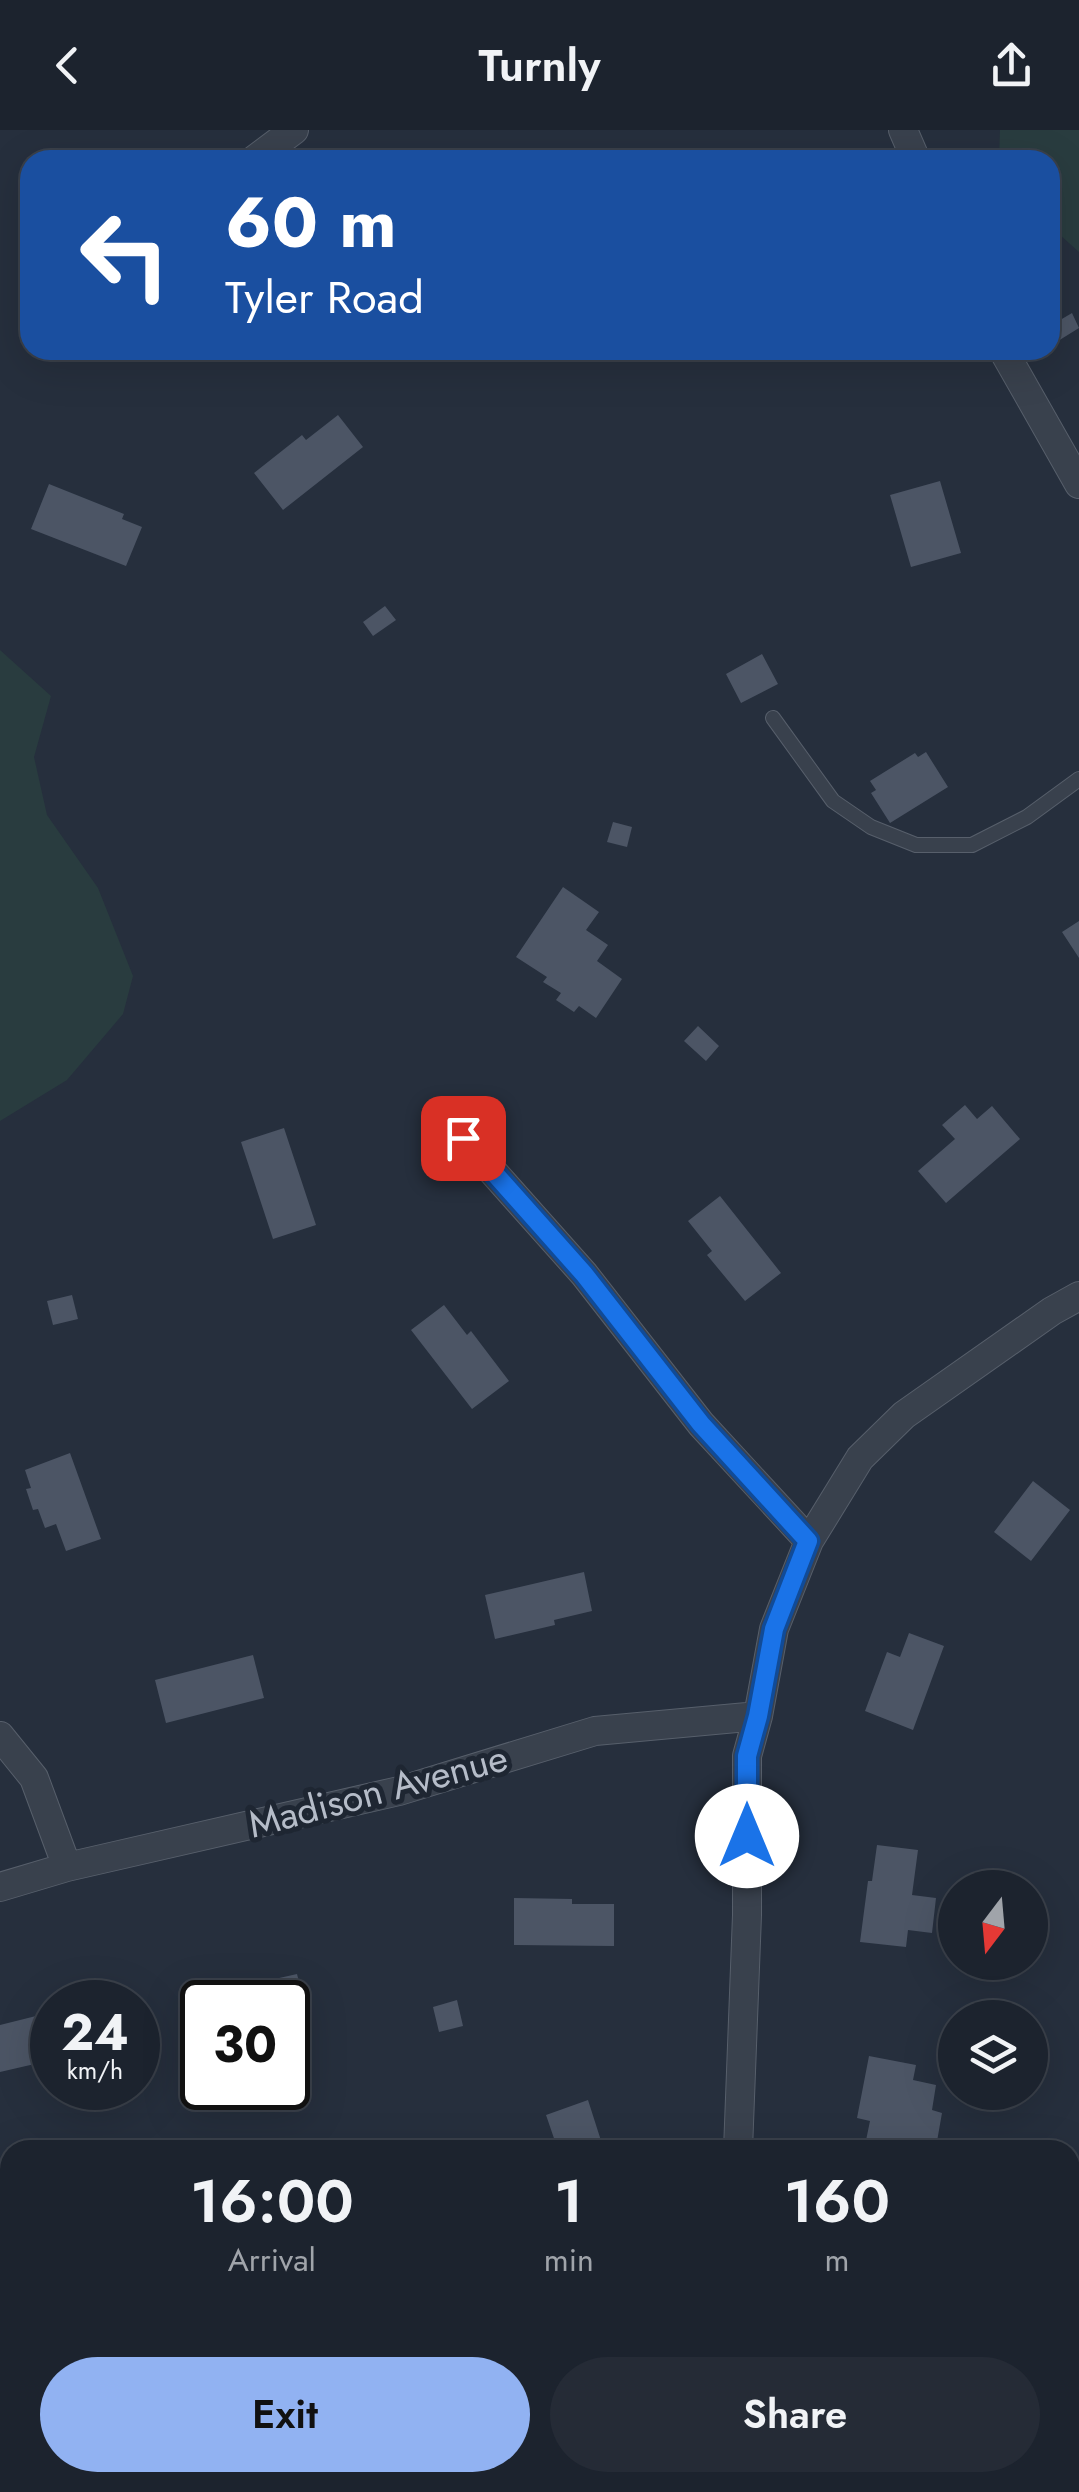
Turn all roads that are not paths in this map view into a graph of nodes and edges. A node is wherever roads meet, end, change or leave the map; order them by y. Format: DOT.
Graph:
graph roads {
  1 [pos="294,130"];
  2 [pos="267,150"];
  3 [pos="1009,360"];
  4 [pos="1079,484"];
  5 [pos="773,718"];
  6 [pos="1079,779"];
  7 [pos="463,1138"];
  8 [pos="1079,1296"];
  9 [pos="808,1541"];
  10 [pos="758,1716"];
  11 [pos="0,1736"];
  12 [pos="68,1867"];
  13 [pos="0,1886"];
  14 [pos="738,2140"];
  1 -- 2 [label="street"];
  3 -- 4 [label="street"];
  5 -- 6 [label="lane"];
  7 -- 9 [label="street"];
  8 -- 9 [label="street"];
  9 -- 10 [label="street"];
  10 -- 12 [label="street, Madison Avenue"];
  10 -- 14 [label="street"];
  11 -- 12 [label="street"];
  12 -- 13 [label="street, Madison Avenue"];
}
